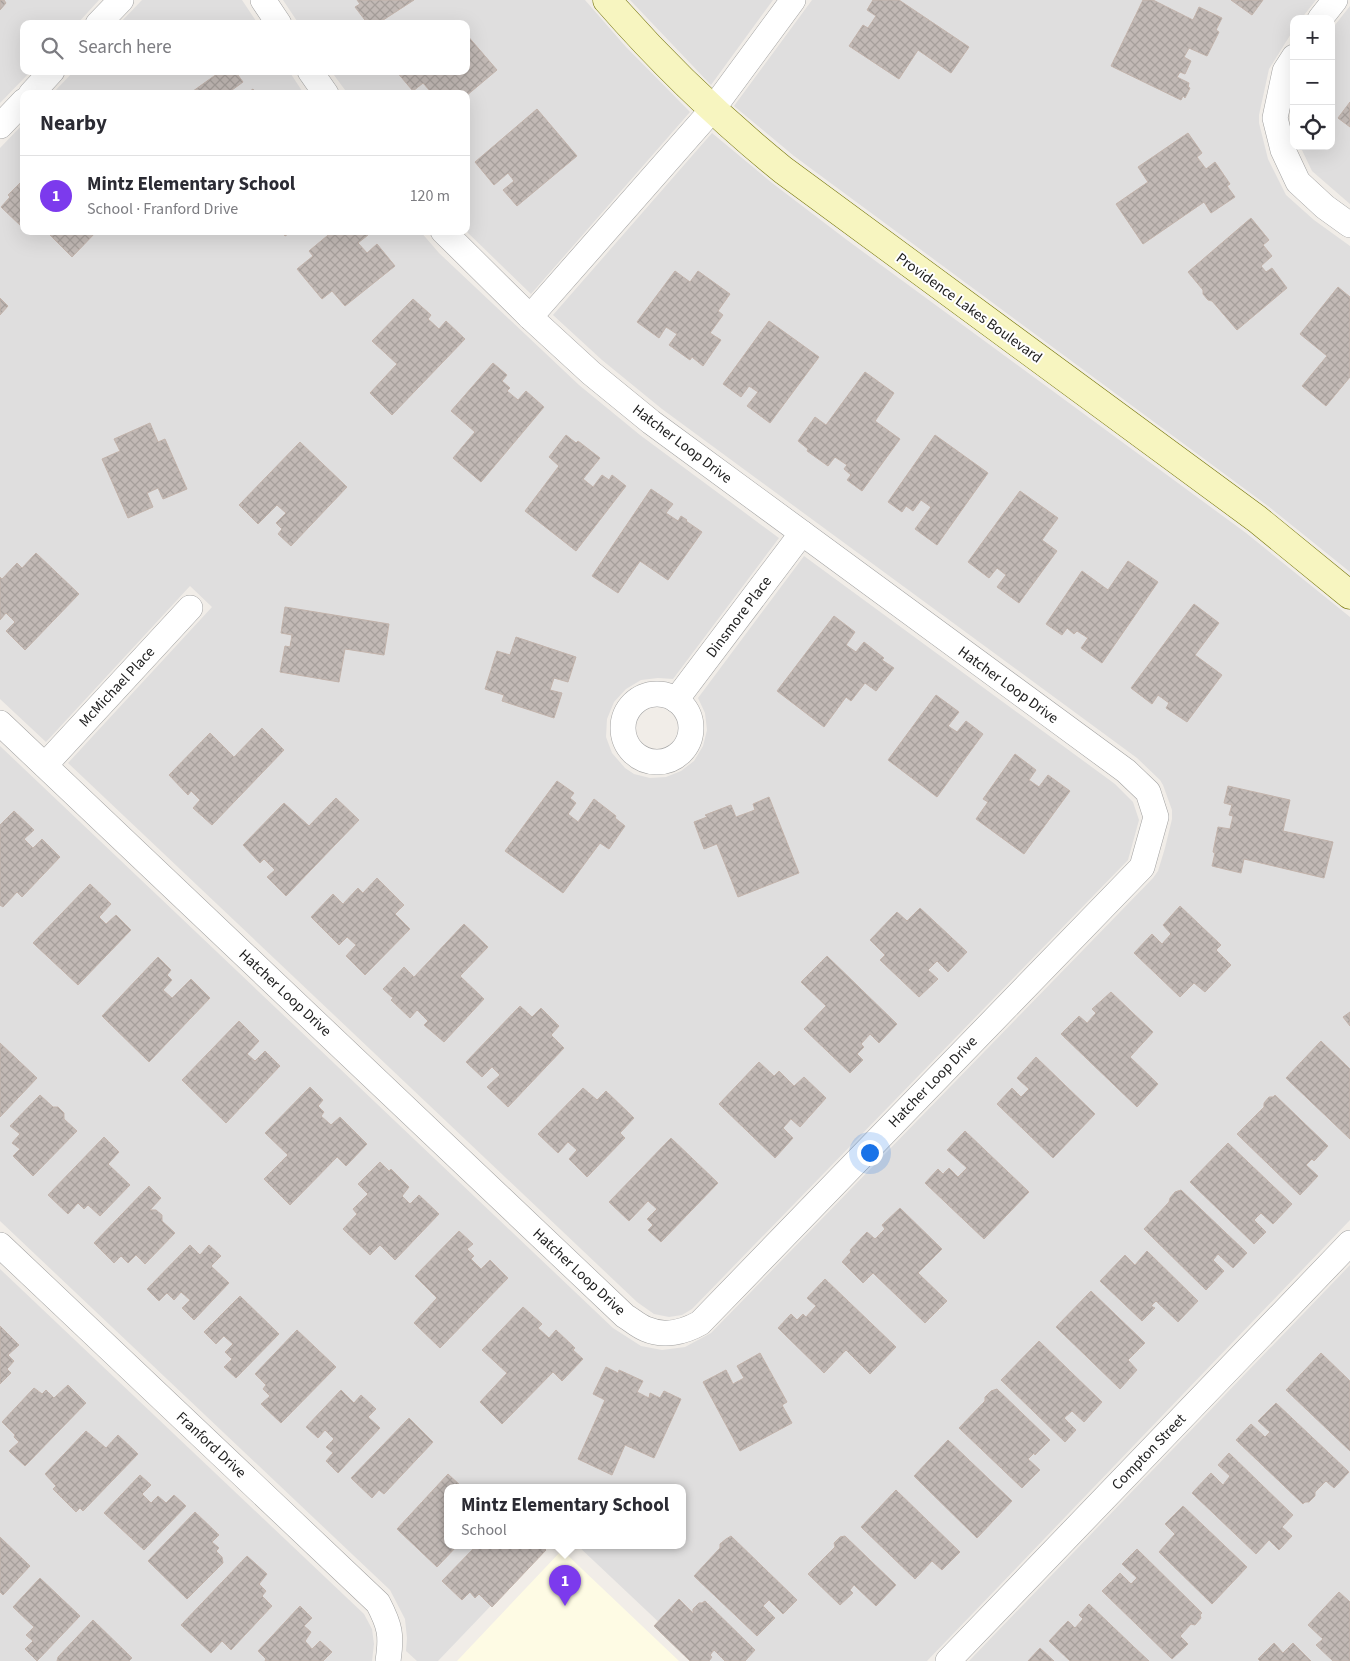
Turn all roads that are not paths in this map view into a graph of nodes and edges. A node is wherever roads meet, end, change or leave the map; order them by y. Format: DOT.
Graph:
graph roads {
  1 [pos="121,0"];
  2 [pos="263,0"];
  3 [pos="607,0"];
  4 [pos="793,0"];
  5 [pos="1335,0"];
  6 [pos="1323,15"];
  7 [pos="102,20"];
  8 [pos="276,20"];
  9 [pos="1292,60"];
  10 [pos="48,75"];
  11 [pos="313,75"];
  12 [pos="35,90"];
  13 [pos="323,90"];
  14 [pos="20,105"];
  15 [pos="712,110"];
  16 [pos="0,126"];
  17 [pos="1350,225"];
  18 [pos="447,235"];
  19 [pos="530,317"];
  20 [pos="802,533"];
  21 [pos="1350,595"];
  22 [pos="190,608"];
  23 [pos="676,700"];
  24 [pos="0,723"];
  25 [pos="45,766"];
  26 [pos="1350,1242"];
  27 [pos="0,1245"];
  28 [pos="388,1661"];
  29 [pos="948,1661"];
  1 -- 7 [label="street"];
  2 -- 8 [label="street"];
  3 -- 15 [label="street, Providence Lakes Boulevard"];
  4 -- 15 [label="street"];
  5 -- 6 [label="street"];
  9 -- 17 [label="street"];
  10 -- 12 [label="street"];
  11 -- 13 [label="street"];
  14 -- 16 [label="street"];
  15 -- 19 [label="street"];
  15 -- 21 [label="street, Providence Lakes Boulevard"];
  18 -- 19 [label="street, Hatcher Loop Drive"];
  19 -- 20 [label="street, Hatcher Loop Drive"];
  20 -- 23 [label="street, Dinsmore Place"];
  20 -- 25 [label="street, Hatcher Loop Drive"];
  22 -- 25 [label="street, McMichael Place"];
  24 -- 25 [label="street, Hatcher Loop Drive"];
  26 -- 29 [label="street, Compton Street"];
  27 -- 28 [label="street, Franford Drive"];
}
